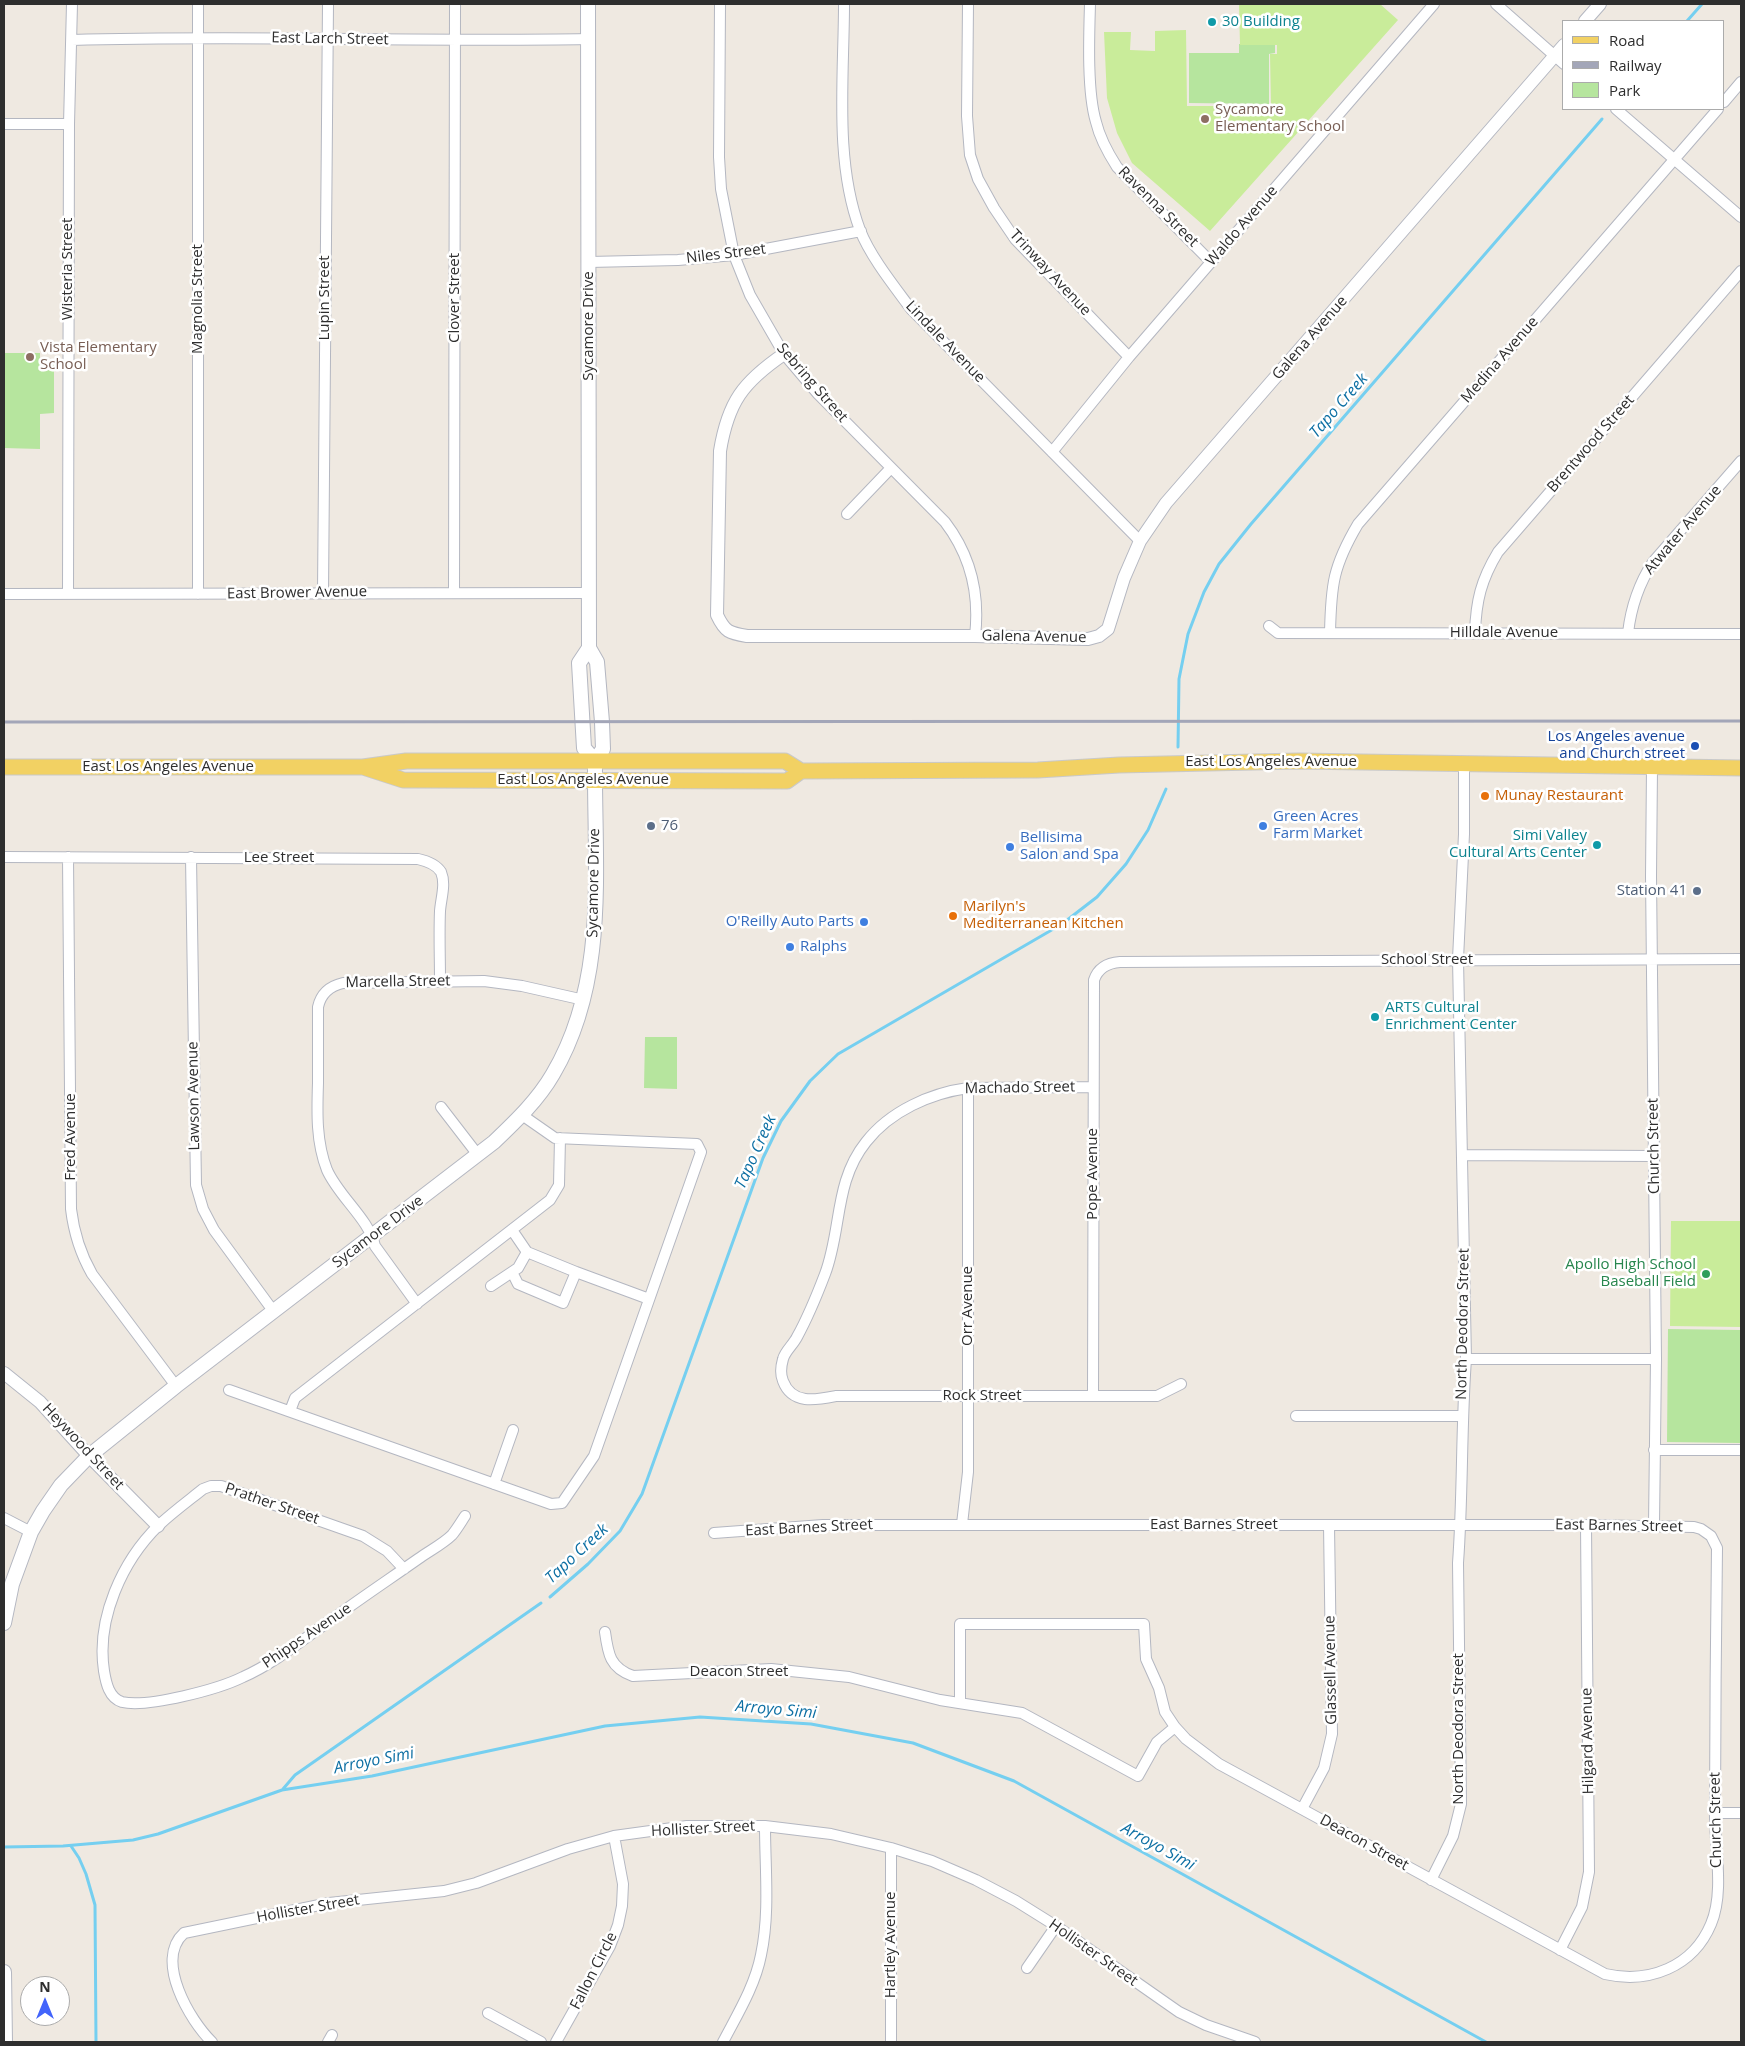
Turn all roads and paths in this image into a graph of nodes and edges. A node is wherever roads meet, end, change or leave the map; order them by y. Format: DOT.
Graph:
graph roads {
  1 [pos="72,4"];
  2 [pos="198,4"];
  3 [pos="328,4"];
  4 [pos="456,4"];
  5 [pos="588,4"];
  6 [pos="720,4"];
  7 [pos="844,4"];
  8 [pos="968,4"];
  9 [pos="1090,4"];
  10 [pos="1434,4"];
  11 [pos="1496,4"];
  12 [pos="1600,4"];
  13 [pos="1585,20"];
  14 [pos="198,38"];
  15 [pos="327,39"];
  16 [pos="588,39"];
  17 [pos="72,40"];
  18 [pos="456,41"];
  19 [pos="1559,60"];
  20 [pos="1741,82"];
  21 [pos="1725,101"];
  22 [pos="1617,110"];
  23 [pos="1717,110"];
  24 [pos="4,124"];
  25 [pos="69,124"];
  26 [pos="1674,159"];
  27 [pos="1741,217"];
  28 [pos="861,231"];
  29 [pos="734,255"];
  30 [pos="589,262"];
  31 [pos="1211,262"];
  32 [pos="1741,271"];
  33 [pos="784,354"];
  34 [pos="1129,357"];
  35 [pos="1052,452"];
  36 [pos="1741,461"];
  37 [pos="891,468"];
  38 [pos="847,514"];
  39 [pos="1140,541"];
  40 [pos="323,592"];
  41 [pos="454,592"];
  42 [pos="590,593"];
  43 [pos="4,594"];
  44 [pos="68,594"];
  45 [pos="198,594"];
  46 [pos="1269,626"];
  47 [pos="1330,633"];
  48 [pos="1475,633"];
  49 [pos="1628,634"];
  50 [pos="1741,634"];
  51 [pos="975,636"];
  52 [pos="589,648"];
  53 [pos="595,761"];
  54 [pos="1464,762"];
  55 [pos="4,767"];
  56 [pos="363,767"];
  57 [pos="1652,768"];
  58 [pos="1741,768"];
  59 [pos="802,771"];
  60 [pos="595,780"];
  61 [pos="4,857"];
  62 [pos="68,857"];
  63 [pos="191,857"];
  64 [pos="1458,959"];
  65 [pos="1653,959"];
  66 [pos="1741,959"];
  67 [pos="1112,963"];
  68 [pos="440,980"];
  69 [pos="584,1000"];
  70 [pos="1093,1087"];
  71 [pos="968,1088"];
  72 [pos="441,1107"];
  73 [pos="522,1116"];
  74 [pos="560,1138"];
  75 [pos="478,1155"];
  76 [pos="1463,1155"];
  77 [pos="1654,1156"];
  78 [pos="512,1230"];
  79 [pos="373,1236"];
  80 [pos="527,1252"];
  81 [pos="512,1272"];
  82 [pos="576,1272"];
  83 [pos="491,1286"];
  84 [pos="649,1299"];
  85 [pos="417,1304"];
  86 [pos="274,1312"];
  87 [pos="1466,1359"];
  88 [pos="1656,1359"];
  89 [pos="4,1373"];
  90 [pos="1181,1384"];
  91 [pos="176,1386"];
  92 [pos="786,1386"];
  93 [pos="228,1390"];
  94 [pos="968,1396"];
  95 [pos="1093,1396"];
  96 [pos="290,1412"];
  97 [pos="1296,1416"];
  98 [pos="1462,1416"];
  99 [pos="513,1430"];
  100 [pos="1654,1450"];
  101 [pos="1741,1450"];
  102 [pos="89,1456"];
  103 [pos="494,1484"];
  104 [pos="465,1516"];
  105 [pos="4,1518"];
  106 [pos="962,1524"];
  107 [pos="1586,1524"];
  108 [pos="1329,1525"];
  109 [pos="1461,1525"];
  110 [pos="1654,1525"];
  111 [pos="158,1526"];
  112 [pos="31,1532"];
  113 [pos="714,1533"];
  114 [pos="1711,1536"];
  115 [pos="404,1569"];
  116 [pos="4,1623"];
  117 [pos="605,1632"];
  118 [pos="123,1702"];
  119 [pos="960,1702"];
  120 [pos="1174,1727"];
  121 [pos="1302,1809"];
  122 [pos="1714,1813"];
  123 [pos="1741,1813"];
  124 [pos="765,1826"];
  125 [pos="614,1836"];
  126 [pos="891,1848"];
  127 [pos="1431,1880"];
  128 [pos="1056,1926"];
  129 [pos="1560,1950"];
  130 [pos="1027,1968"];
  131 [pos="4,1972"];
  132 [pos="488,2013"];
  133 [pos="5,2038"];
  134 [pos="212,2042"];
  135 [pos="542,2042"];
  136 [pos="556,2042"];
  137 [pos="723,2042"];
  138 [pos="891,2042"];
  139 [pos="1255,2042"];
  1 -- 17 [label="street, Wisteria Street"];
  2 -- 14 [label="street, Magnolia Street"];
  3 -- 15 [label="street, Lupin Street"];
  4 -- 18 [label="street, Clover Street"];
  5 -- 16 [label="main road, Sycamore Drive"];
  6 -- 29 [label="street, Sebring Street"];
  7 -- 28 [label="street, Lindale Avenue"];
  8 -- 34 [label="street, Trinway Avenue"];
  9 -- 31 [label="street, Ravenna Street"];
  10 -- 31 [label="street, Waldo Avenue"];
  11 -- 19 [label="street"];
  12 -- 13 [label="street"];
  14 -- 15 [label="street, East Larch Street"];
  14 -- 17 [label="street, East Larch Street"];
  14 -- 45 [label="street, Magnolia Street"];
  15 -- 18 [label="street, East Larch Street"];
  15 -- 40 [label="street, Lupin Street"];
  16 -- 18 [label="street, East Larch Street"];
  16 -- 30 [label="main road, Sycamore Drive"];
  17 -- 25 [label="street, Wisteria Street"];
  18 -- 41 [label="street, Clover Street"];
  19 -- 39 [label="street, Galena Avenue"];
  20 -- 21 [label="street"];
  22 -- 26 [label="street"];
  23 -- 26 [label="street, Medina Avenue"];
  24 -- 25 [label="street"];
  25 -- 44 [label="street, Wisteria Street"];
  26 -- 27 [label="street"];
  26 -- 47 [label="street, Medina Avenue"];
  28 -- 29 [label="street, Niles Street"];
  28 -- 35 [label="street, Lindale Avenue"];
  29 -- 30 [label="street, Niles Street"];
  29 -- 33 [label="street, Sebring Street"];
  30 -- 42 [label="main road, Sycamore Drive"];
  31 -- 34 [label="street, Waldo Avenue"];
  32 -- 48 [label="street, Brentwood Street"];
  33 -- 37 [label="street, Sebring Street"];
  33 -- 51 [label="street, Galena Avenue"];
  34 -- 35 [label="street, Waldo Avenue"];
  35 -- 39 [label="street, Lindale Avenue"];
  36 -- 49 [label="street, Atwater Avenue"];
  37 -- 38 [label="street"];
  37 -- 51 [label="street, Sebring Street"];
  39 -- 51 [label="street, Galena Avenue"];
  40 -- 41 [label="street, East Brower Avenue"];
  40 -- 45 [label="street, East Brower Avenue"];
  41 -- 42 [label="street, East Brower Avenue"];
  42 -- 52 [label="main road, Sycamore Drive"];
  43 -- 44 [label="street, East Brower Avenue"];
  44 -- 45 [label="street, East Brower Avenue"];
  46 -- 47 [label="street, Hilldale Avenue"];
  47 -- 48 [label="street, Hilldale Avenue"];
  48 -- 49 [label="street, Hilldale Avenue"];
  49 -- 50 [label="street, Hilldale Avenue"];
  52 -- 53 [label="main road, Sycamore Drive"];
  52 -- 53 [label="main road, Sycamore Drive"];
  53 -- 56 [label="main road, East Los Angeles Avenue"];
  53 -- 59 [label="main road, East Los Angeles Avenue"];
  53 -- 60 [label="main road, Sycamore Drive"];
  54 -- 57 [label="main road, East Los Angeles Avenue"];
  54 -- 59 [label="main road, East Los Angeles Avenue"];
  54 -- 64 [label="street, North Deodora Street"];
  55 -- 56 [label="main road, East Los Angeles Avenue"];
  56 -- 60 [label="main road, East Los Angeles Avenue"];
  57 -- 58 [label="main road, East Los Angeles Avenue"];
  57 -- 65 [label="street, Church Street"];
  59 -- 60 [label="main road, East Los Angeles Avenue"];
  60 -- 69 [label="main road, Sycamore Drive"];
  61 -- 62 [label="street, Lee Street"];
  62 -- 63 [label="street, Lee Street"];
  62 -- 91 [label="street, Fred Avenue"];
  63 -- 68 [label="street, Lee Street"];
  63 -- 86 [label="street, Lawson Avenue"];
  64 -- 65 [label="street, School Street"];
  64 -- 67 [label="street, School Street"];
  64 -- 76 [label="street, North Deodora Street"];
  65 -- 66 [label="street, School Street"];
  65 -- 77 [label="street, Church Street"];
  67 -- 70 [label="street, Pope Avenue"];
  68 -- 69 [label="street, Marcella Street"];
  68 -- 79 [label="street, Marcella Street"];
  69 -- 73 [label="main road, Sycamore Drive"];
  70 -- 71 [label="street, Machado Street"];
  70 -- 95 [label="street, Pope Avenue"];
  71 -- 92 [label="street, Machado Street"];
  71 -- 94 [label="street, Orr Avenue"];
  72 -- 75 [label="street"];
  73 -- 74 [label="street"];
  73 -- 75 [label="main road, Sycamore Drive"];
  74 -- 78 [label="street"];
  74 -- 84 [label="street"];
  75 -- 79 [label="main road, Sycamore Drive"];
  76 -- 77 [label="street"];
  76 -- 87 [label="street, North Deodora Street"];
  77 -- 88 [label="street, Church Street"];
  78 -- 80 [label="street"];
  78 -- 85 [label="street"];
  79 -- 85 [label="street, Marcella Street"];
  79 -- 86 [label="main road, Sycamore Drive"];
  80 -- 81 [label="street"];
  80 -- 82 [label="street"];
  81 -- 82 [label="street"];
  81 -- 83 [label="street"];
  82 -- 84 [label="street"];
  84 -- 103 [label="street"];
  85 -- 96 [label="street"];
  86 -- 91 [label="main road, Sycamore Drive"];
  87 -- 88 [label="street"];
  87 -- 98 [label="street, North Deodora Street"];
  88 -- 100 [label="street, Church Street"];
  89 -- 102 [label="street, Heywood Street"];
  90 -- 95 [label="street, Rock Street"];
  91 -- 102 [label="main road, Sycamore Drive"];
  92 -- 94 [label="street, Rock Street"];
  93 -- 96 [label="street"];
  94 -- 95 [label="street, Rock Street"];
  94 -- 106 [label="street, Orr Avenue"];
  96 -- 103 [label="street"];
  97 -- 98 [label="street"];
  98 -- 109 [label="street, North Deodora Street"];
  99 -- 103 [label="street"];
  100 -- 101 [label="street"];
  100 -- 110 [label="street, Church Street"];
  102 -- 111 [label="street, Heywood Street"];
  102 -- 112 [label="main road, Sycamore Drive"];
  104 -- 115 [label="street, Phipps Avenue"];
  105 -- 112 [label="street"];
  106 -- 108 [label="street, East Barnes Street"];
  106 -- 113 [label="street, East Barnes Street"];
  107 -- 109 [label="street, East Barnes Street"];
  107 -- 110 [label="street, East Barnes Street"];
  107 -- 129 [label="street, Hilgard Avenue"];
  108 -- 109 [label="street, East Barnes Street"];
  108 -- 121 [label="street, Glassell Avenue"];
  109 -- 127 [label="street, North Deodora Street"];
  110 -- 114 [label="street, East Barnes Street"];
  111 -- 115 [label="street, Prather Street"];
  111 -- 118 [label="street, Prather Street"];
  112 -- 116 [label="main road, Sycamore Drive"];
  114 -- 122 [label="street, Church Street"];
  115 -- 118 [label="street, Phipps Avenue"];
  117 -- 119 [label="street, Deacon Street"];
  119 -- 120 [label="street, Deacon Street"];
  119 -- 120 [label="street, Deacon Street"];
  120 -- 121 [label="street, Deacon Street"];
  121 -- 127 [label="street, Deacon Street"];
  122 -- 123 [label="street"];
  122 -- 129 [label="street, Church Street"];
  124 -- 125 [label="street, Hollister Street"];
  124 -- 126 [label="street, Hollister Street"];
  124 -- 137 [label="street"];
  125 -- 134 [label="street, Hollister Street"];
  125 -- 136 [label="street, Fallon Circle"];
  126 -- 128 [label="street, Hollister Street"];
  126 -- 138 [label="street, Hartley Avenue"];
  127 -- 129 [label="street, Deacon Street"];
  128 -- 130 [label="street"];
  128 -- 139 [label="street, Hollister Street"];
  131 -- 133 [label="main road"];
  132 -- 135 [label="street"];
}
